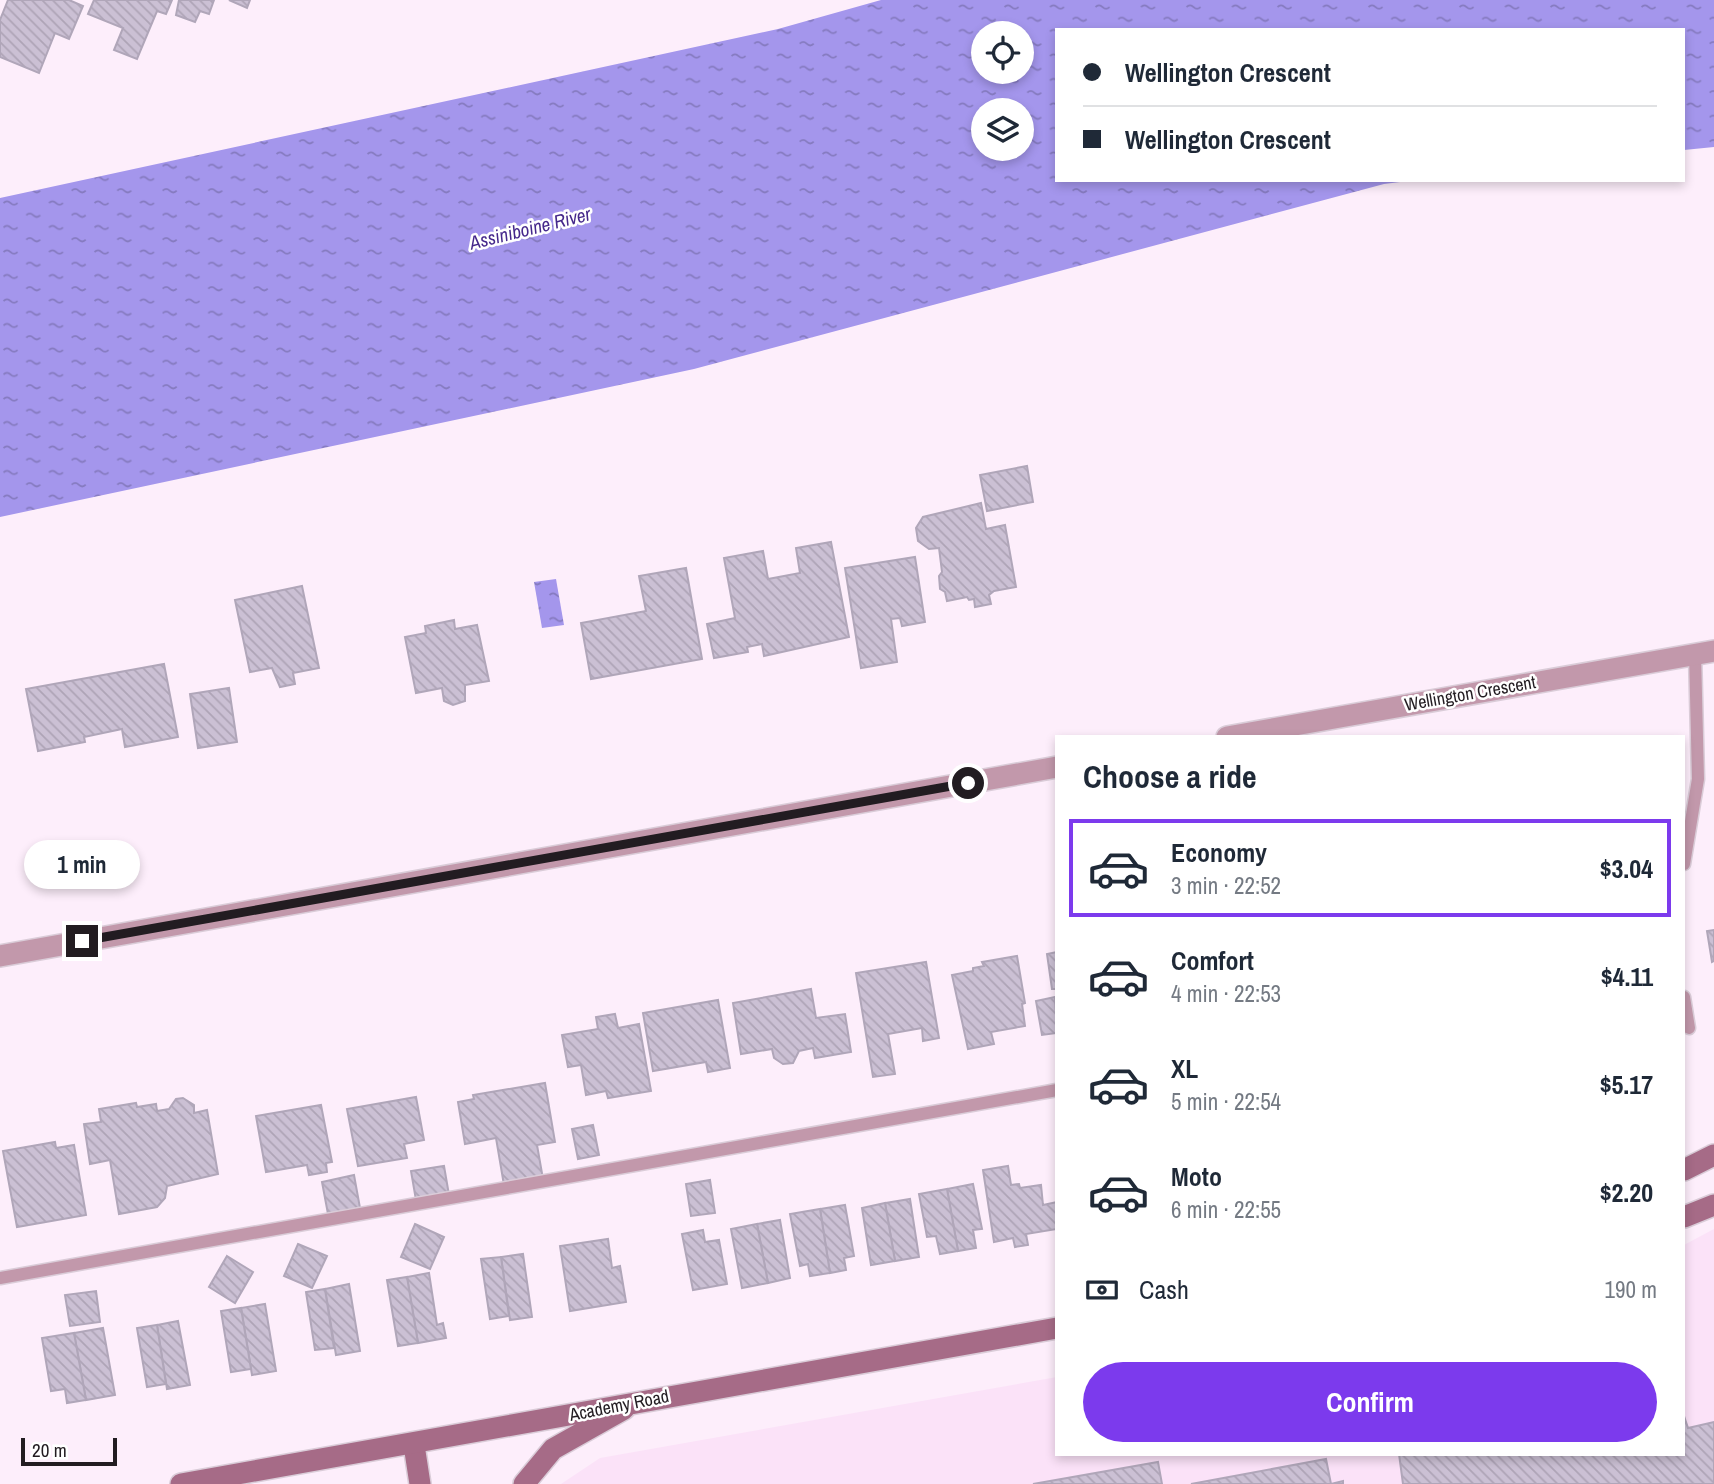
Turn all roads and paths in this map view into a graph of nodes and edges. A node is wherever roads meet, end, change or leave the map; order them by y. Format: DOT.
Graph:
graph roads {
  1 [pos="1704,652"];
  2 [pos="1238,735"];
  3 [pos="1055,767"];
  4 [pos="1685,857"];
  5 [pos="0,956"];
  6 [pos="1685,1003"];
  7 [pos="1689,1028"];
  8 [pos="1055,1090"];
  9 [pos="1714,1155"];
  10 [pos="1685,1170"];
  11 [pos="1714,1205"];
  12 [pos="1685,1217"];
  13 [pos="0,1278"];
  14 [pos="1055,1328"];
  15 [pos="641,1400"];
  16 [pos="414,1445"];
  17 [pos="181,1484"];
  18 [pos="420,1484"];
  19 [pos="524,1484"];
  1 -- 2 [label="street, Wellington Crescent"];
  1 -- 4 [label="lane"];
  3 -- 5 [label="street"];
  6 -- 7 [label="lane"];
  8 -- 13 [label="lane"];
  9 -- 10 [label="main road"];
  11 -- 12 [label="main road"];
  14 -- 15 [label="main road, Academy Road"];
  15 -- 16 [label="main road, Academy Road"];
  15 -- 19 [label="main road"];
  16 -- 17 [label="main road, Academy Road"];
  16 -- 18 [label="main road"];
}
